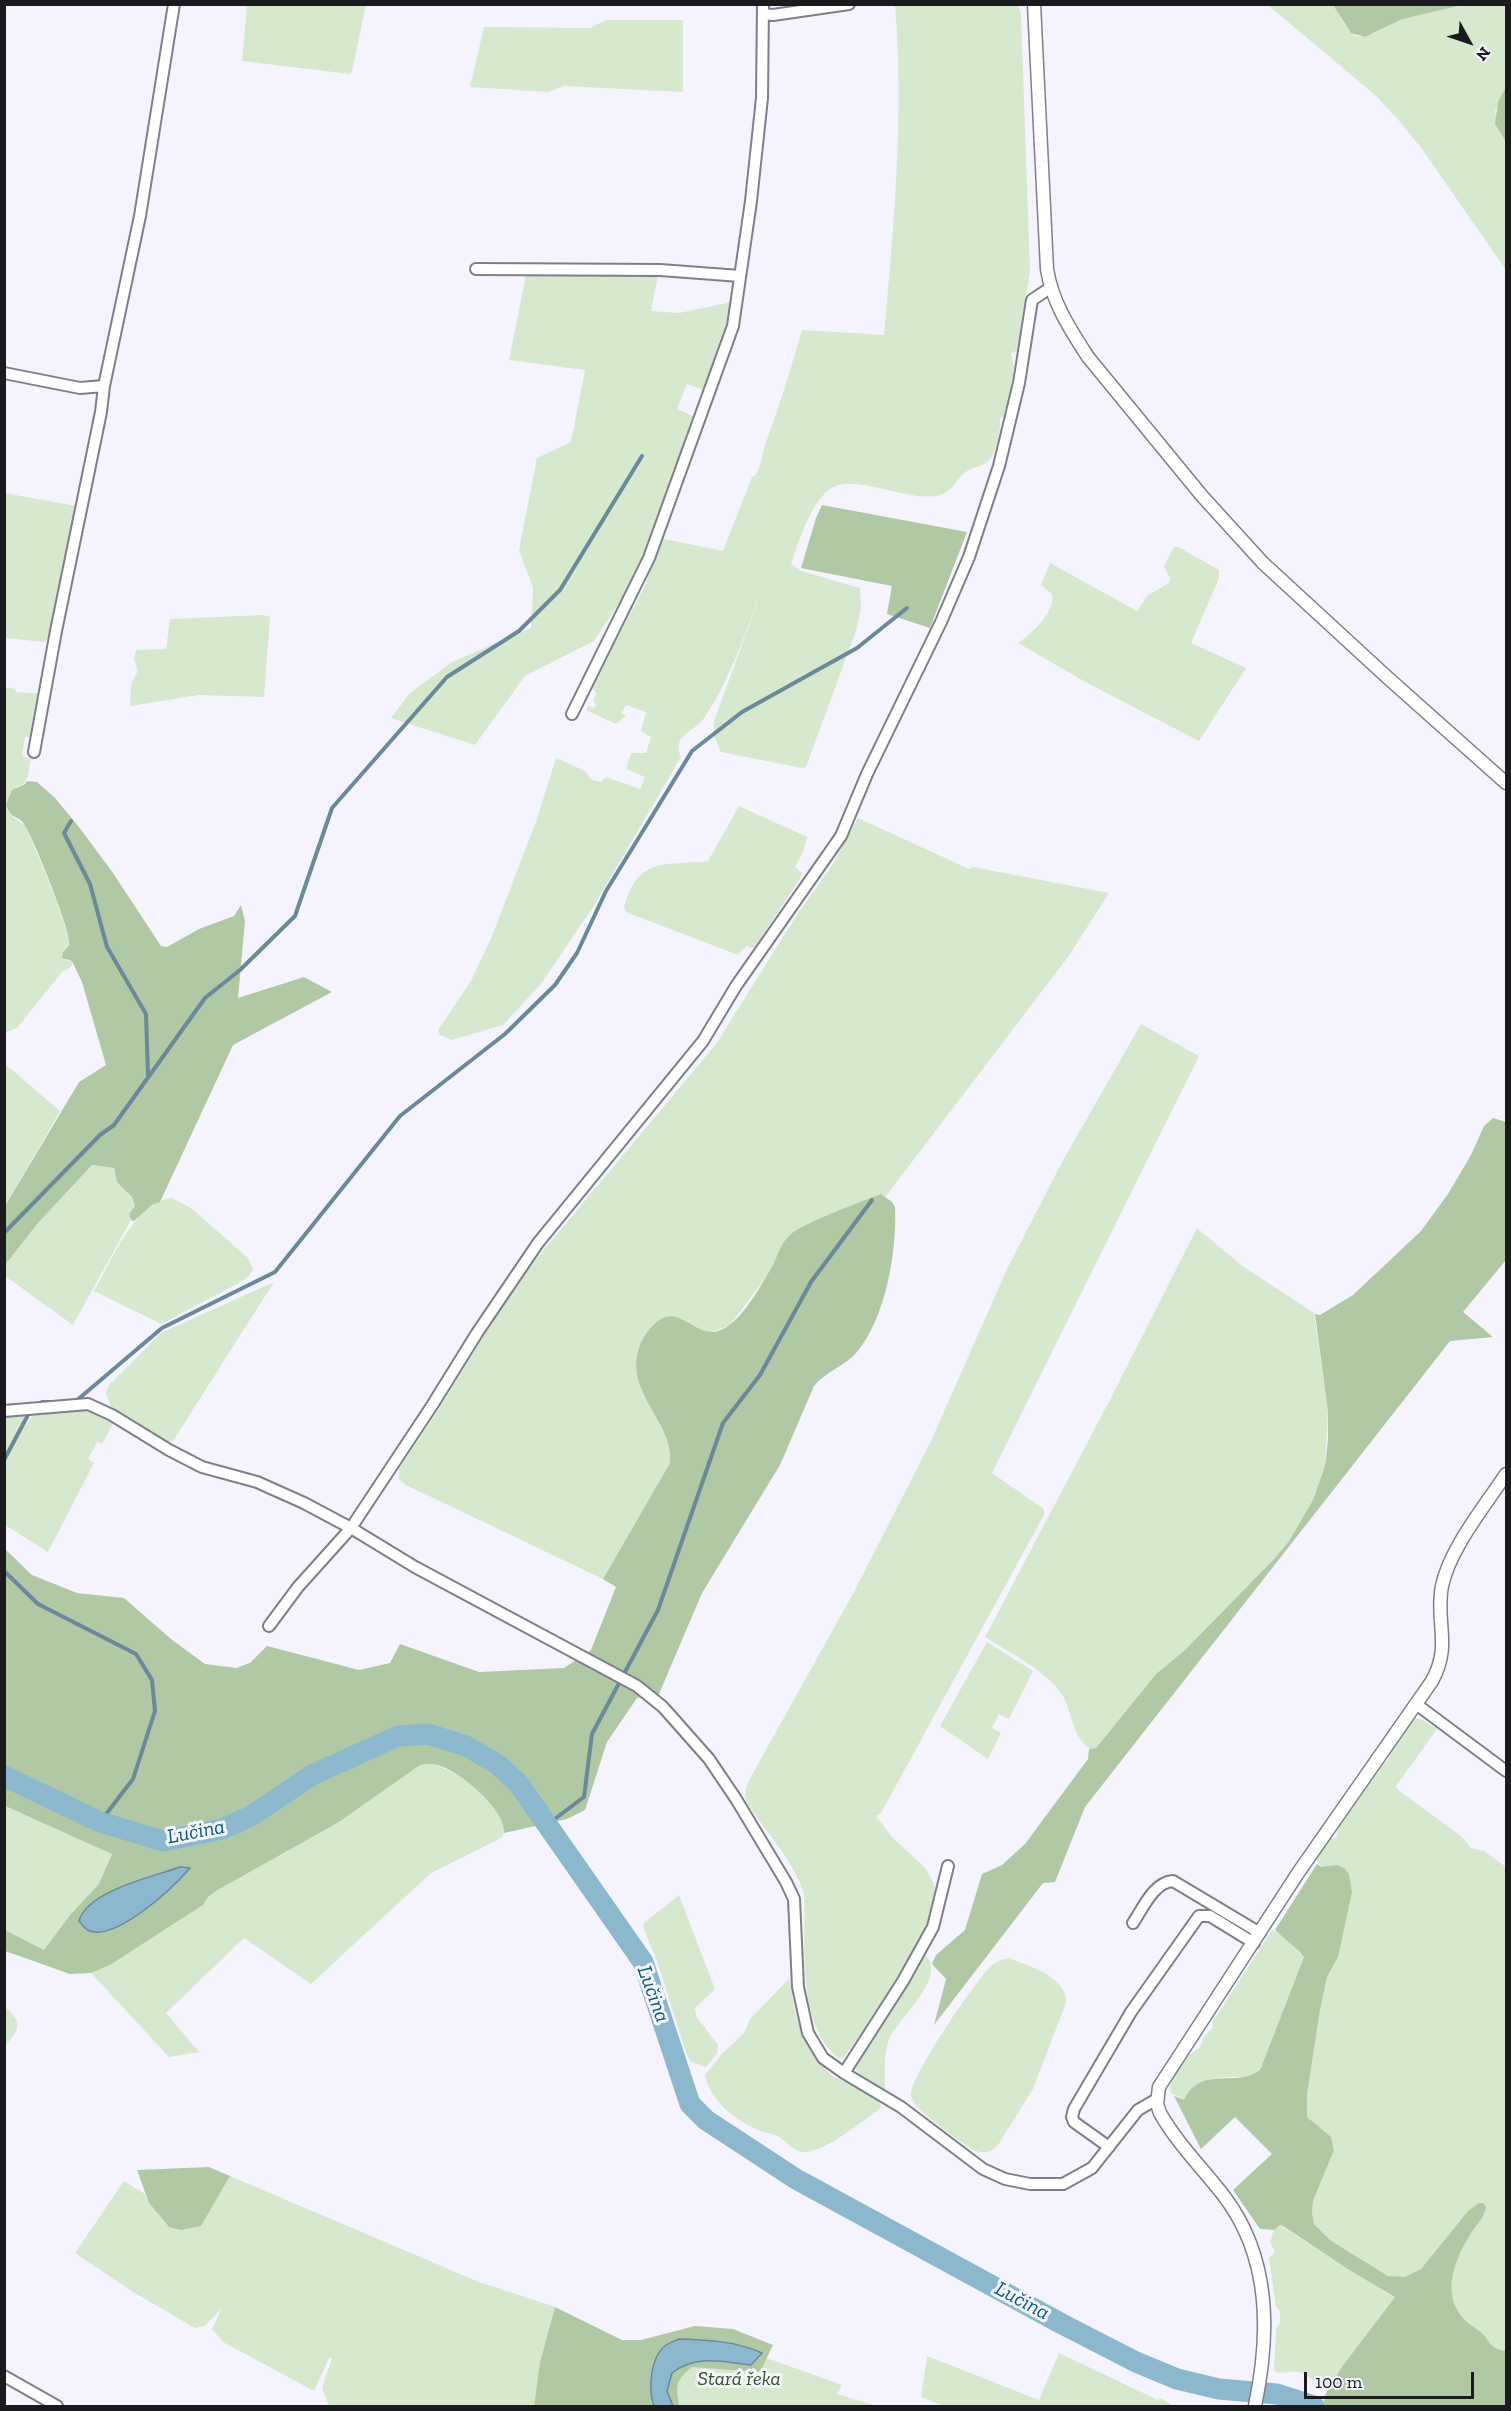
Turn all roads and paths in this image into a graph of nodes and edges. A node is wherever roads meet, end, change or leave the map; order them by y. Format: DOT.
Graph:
graph roads {
  1 [pos="174,4"];
  2 [pos="849,4"];
  3 [pos="1034,4"];
  4 [pos="763,9"];
  5 [pos="476,269"];
  6 [pos="740,276"];
  7 [pos="1050,288"];
  8 [pos="4,373"];
  9 [pos="104,387"];
  10 [pos="572,714"];
  11 [pos="34,752"];
  12 [pos="1506,783"];
  13 [pos="4,1411"];
  14 [pos="1506,1474"];
  15 [pos="351,1528"];
  16 [pos="269,1626"];
  17 [pos="1416,1704"];
  18 [pos="1506,1771"];
  19 [pos="948,1866"];
  20 [pos="1133,1923"];
  21 [pos="1257,1938"];
  22 [pos="844,2073"];
  23 [pos="1157,2098"];
  24 [pos="1109,2147"];
  25 [pos="4,2376"];
  26 [pos="57,2406"];
  27 [pos="1255,2406"];
  1 -- 9 [label="street"];
  2 -- 4 [label="street"];
  3 -- 7 [label="street"];
  4 -- 6 [label="street"];
  5 -- 6 [label="street"];
  6 -- 10 [label="street"];
  7 -- 12 [label="street"];
  7 -- 15 [label="street"];
  8 -- 9 [label="street"];
  9 -- 11 [label="street"];
  13 -- 15 [label="street"];
  14 -- 17 [label="street"];
  15 -- 16 [label="street"];
  15 -- 22 [label="street"];
  17 -- 18 [label="street"];
  17 -- 21 [label="street"];
  19 -- 22 [label="street"];
  20 -- 21 [label="street"];
  21 -- 23 [label="street"];
  21 -- 24 [label="street"];
  22 -- 24 [label="street"];
  23 -- 24 [label="street"];
  23 -- 27 [label="street"];
  25 -- 26 [label="street"];
}
